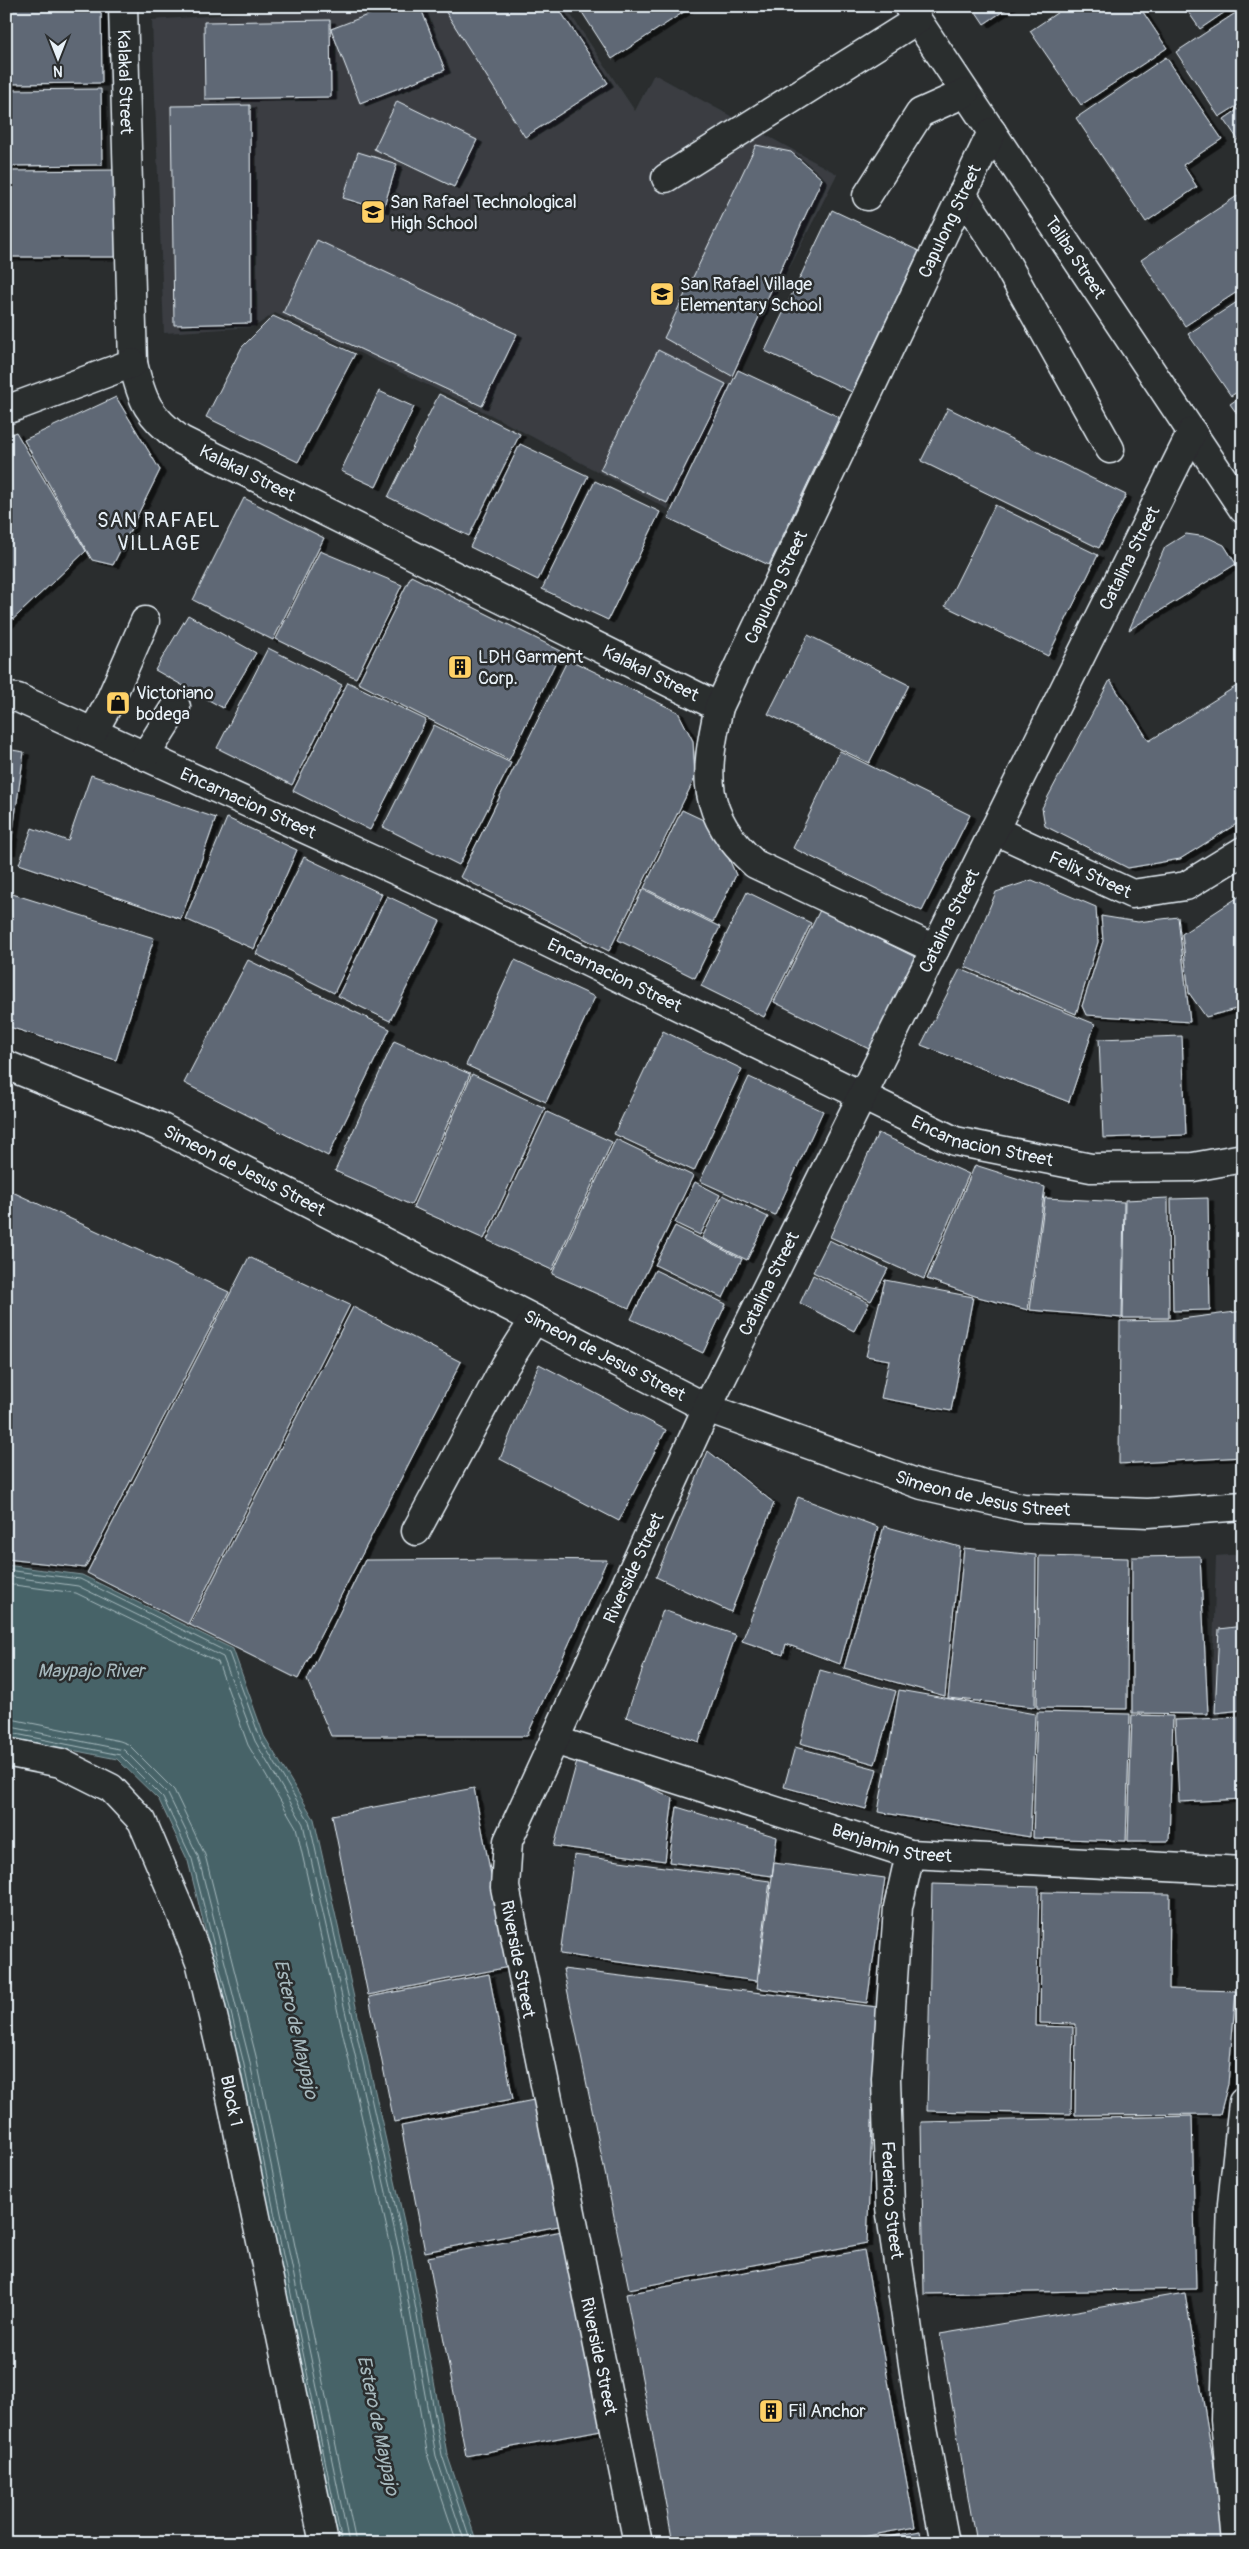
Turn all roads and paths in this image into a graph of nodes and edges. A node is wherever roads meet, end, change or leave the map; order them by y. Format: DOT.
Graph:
graph roads {
  1 [pos="123,6"];
  2 [pos="913,13"];
  3 [pos="965,93"];
  4 [pos="992,132"];
  5 [pos="666,178"];
  6 [pos="962,194"];
  7 [pos="867,196"];
  8 [pos="133,363"];
  9 [pos="6,410"];
  10 [pos="1192,432"];
  11 [pos="1110,449"];
  12 [pos="1243,509"];
  13 [pos="145,621"];
  14 [pos="10,694"];
  15 [pos="176,707"];
  16 [pos="720,707"];
  17 [pos="93,732"];
  18 [pos="145,756"];
  19 [pos="994,830"];
  20 [pos="1243,851"];
  21 [pos="935,949"];
  22 [pos="6,1065"];
  23 [pos="861,1097"];
  24 [pos="1243,1158"];
  25 [pos="534,1320"];
  26 [pos="707,1408"];
  27 [pos="1243,1506"];
  28 [pos="416,1531"];
  29 [pos="554,1740"];
  30 [pos="6,1752"];
  31 [pos="910,1854"];
  32 [pos="1243,1871"];
  33 [pos="1243,2102"];
  34 [pos="324,2543"];
  35 [pos="638,2543"];
  36 [pos="945,2543"];
  37 [pos="1236,2543"];
  1 -- 8 [label="street, Kalakal Street"];
  2 -- 3 [label="street, Taliba Street"];
  2 -- 5 [label="street"];
  3 -- 4 [label="street, Taliba Street"];
  3 -- 7 [label="street"];
  4 -- 6 [label="street, Capulong Street"];
  4 -- 10 [label="street, Taliba Street"];
  6 -- 11 [label="street"];
  6 -- 16 [label="street, Capulong Street"];
  8 -- 9 [label="street"];
  8 -- 16 [label="street, Kalakal Street"];
  10 -- 12 [label="street, Taliba Street"];
  10 -- 19 [label="street, Catalina Street"];
  13 -- 17 [label="street"];
  14 -- 17 [label="street, Encarnacion Street"];
  15 -- 18 [label="street"];
  16 -- 21 [label="street, Capulong Street"];
  17 -- 18 [label="street, Encarnacion Street"];
  18 -- 23 [label="street, Encarnacion Street"];
  19 -- 20 [label="street, Felix Street"];
  19 -- 21 [label="street, Catalina Street"];
  21 -- 23 [label="street, Catalina Street"];
  22 -- 25 [label="street, Simeon de Jesus Street"];
  23 -- 24 [label="street, Encarnacion Street"];
  23 -- 26 [label="street, Catalina Street"];
  25 -- 26 [label="street, Simeon de Jesus Street"];
  25 -- 28 [label="street"];
  26 -- 27 [label="street, Simeon de Jesus Street"];
  26 -- 29 [label="street, Riverside Street"];
  29 -- 31 [label="street, Benjamin Street"];
  29 -- 35 [label="street, Riverside Street"];
  30 -- 34 [label="street, Block 1"];
  31 -- 32 [label="street, Benjamin Street"];
  31 -- 36 [label="street, Federico Street"];
  33 -- 37 [label="street"];
}
